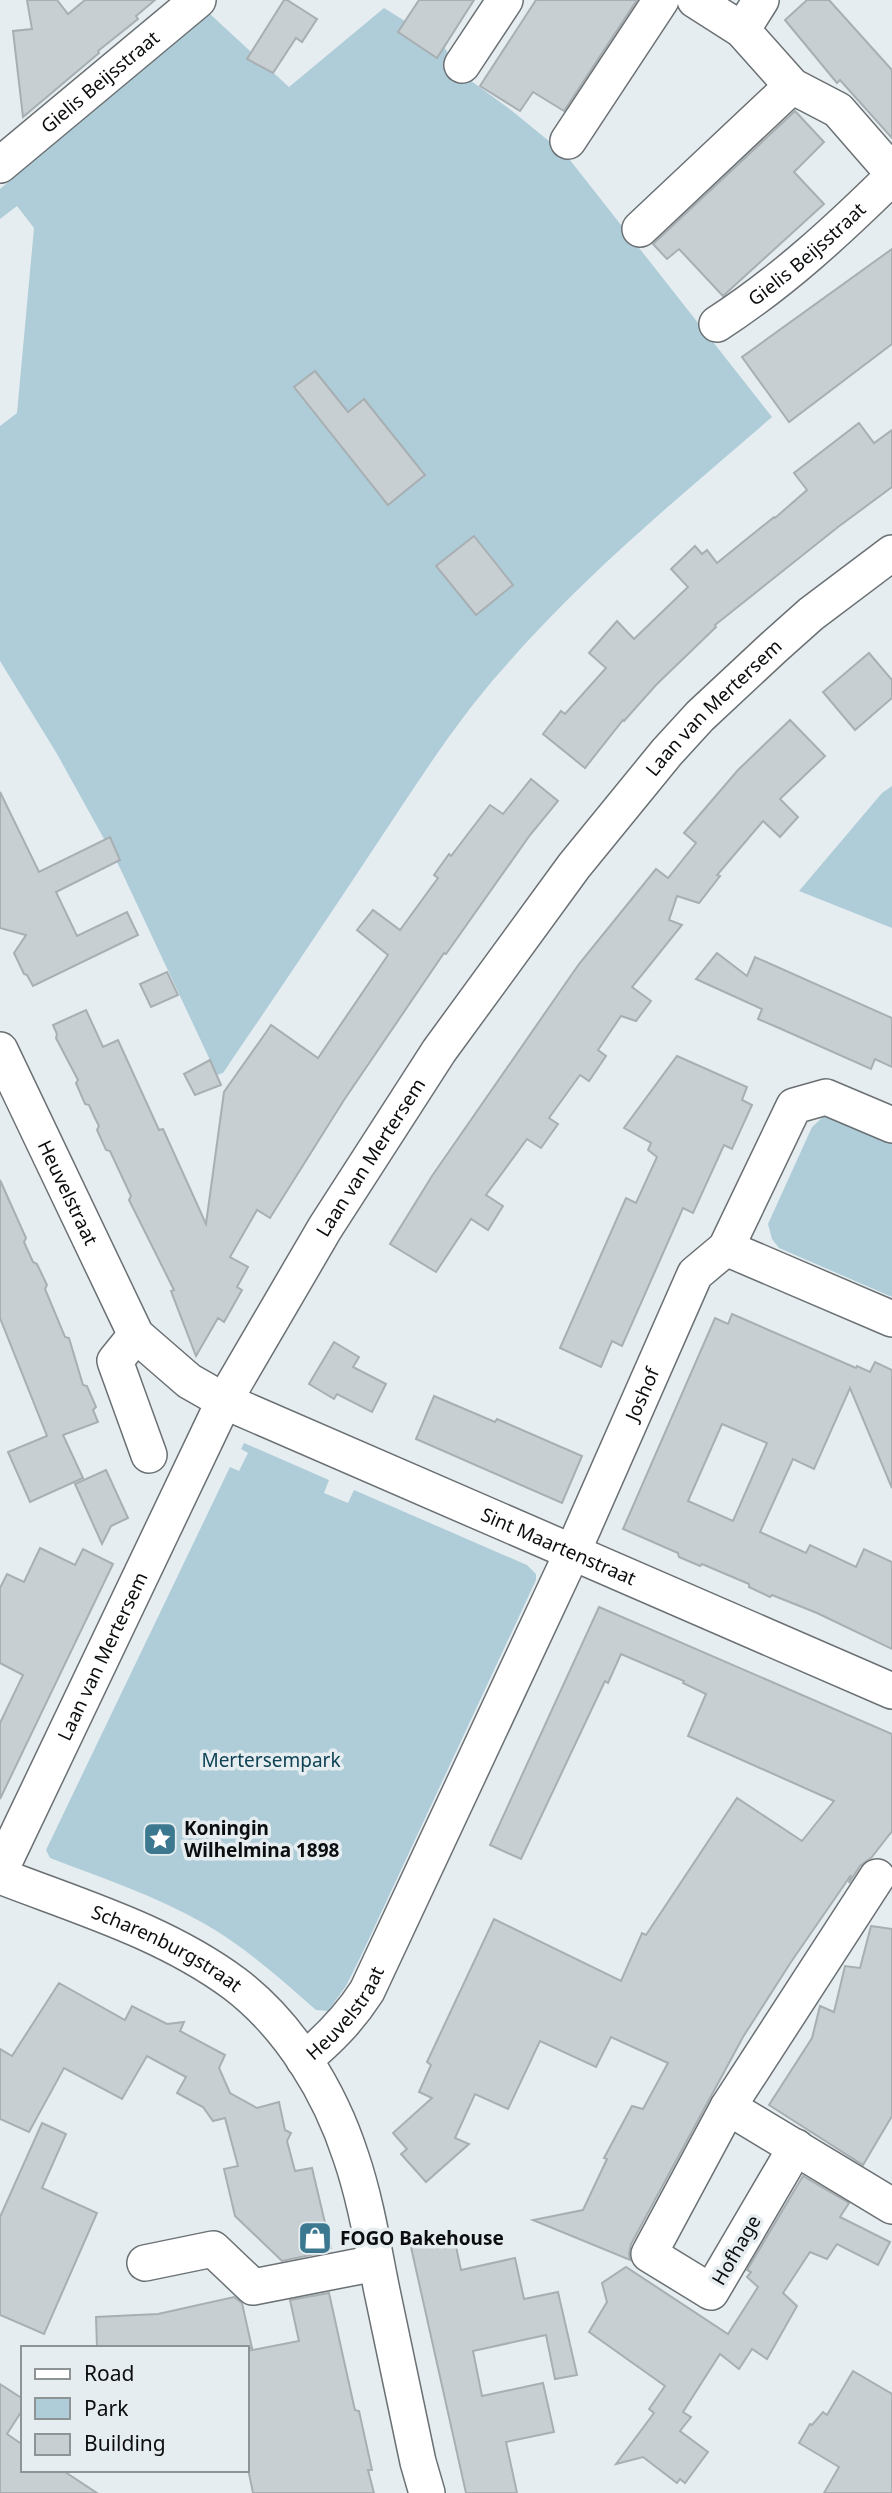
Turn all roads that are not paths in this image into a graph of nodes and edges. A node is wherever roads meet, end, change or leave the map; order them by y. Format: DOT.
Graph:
graph roads {
  1 [pos="198,0"];
  2 [pos="505,0"];
  3 [pos="660,0"];
  4 [pos="695,0"];
  5 [pos="761,0"];
  6 [pos="742,30"];
  7 [pos="462,65"];
  8 [pos="792,86"];
  9 [pos="568,141"];
  10 [pos="0,165"];
  11 [pos="892,172"];
  12 [pos="892,177"];
  13 [pos="640,229"];
  14 [pos="717,324"];
  15 [pos="892,553"];
  16 [pos="0,1050"];
  17 [pos="892,1125"];
  18 [pos="726,1248"];
  19 [pos="892,1320"];
  20 [pos="136,1335"];
  21 [pos="224,1401"];
  22 [pos="149,1455"];
  23 [pos="573,1552"];
  24 [pos="892,1690"];
  25 [pos="0,1871"];
  26 [pos="0,1876"];
  27 [pos="877,1877"];
  28 [pos="304,2060"];
  29 [pos="728,2107"];
  30 [pos="796,2147"];
  31 [pos="892,2206"];
  32 [pos="145,2263"];
  33 [pos="376,2263"];
  34 [pos="427,2493"];
  1 -- 10 [label="street, Gielis Beijsstraat"];
  2 -- 7 [label="street"];
  3 -- 9 [label="street"];
  4 -- 6 [label="street"];
  5 -- 6 [label="street"];
  6 -- 8 [label="street"];
  8 -- 11 [label="street"];
  8 -- 13 [label="street"];
  12 -- 14 [label="street, Gielis Beijsstraat"];
  15 -- 21 [label="street, Laan van Mertersem"];
  16 -- 20 [label="street, Heuvelstraat"];
  17 -- 18 [label="street, Joshof"];
  18 -- 19 [label="street"];
  18 -- 23 [label="street, Joshof"];
  20 -- 21 [label="street, Heuvelstraat"];
  20 -- 22 [label="street"];
  21 -- 23 [label="street, Sint Maartenstraat"];
  21 -- 25 [label="street, Laan van Mertersem"];
  23 -- 24 [label="street, Sint Maartenstraat"];
  23 -- 28 [label="street, Heuvelstraat"];
  26 -- 28 [label="street, Scharenburgstraat"];
  27 -- 29 [label="street, Hofhage"];
  28 -- 33 [label="street, Heuvelstraat"];
  29 -- 30 [label="street"];
  29 -- 30 [label="street, Hofhage"];
  30 -- 31 [label="street"];
  32 -- 33 [label="street"];
  33 -- 34 [label="street, Heuvelstraat"];
}
